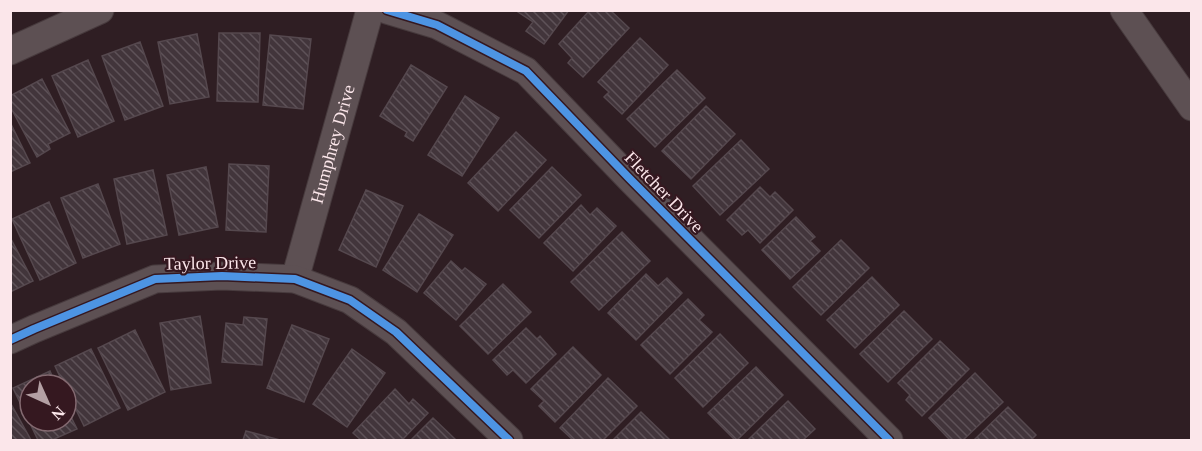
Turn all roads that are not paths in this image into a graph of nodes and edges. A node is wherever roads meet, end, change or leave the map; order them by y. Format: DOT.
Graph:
graph roads {
  1 [pos="100,10"];
  2 [pos="370,10"];
  3 [pos="387,10"];
  4 [pos="1124,10"];
  5 [pos="10,51"];
  6 [pos="1191,107"];
  7 [pos="295,279"];
  8 [pos="10,340"];
  9 [pos="872,435"];
  10 [pos="509,441"];
  1 -- 5 [label="street"];
  2 -- 7 [label="street, Humphrey Drive"];
  3 -- 9 [label="street, Fletcher Drive"];
  4 -- 6 [label="street"];
  7 -- 8 [label="street, Taylor Drive"];
  7 -- 10 [label="street, Taylor Drive"];
}
